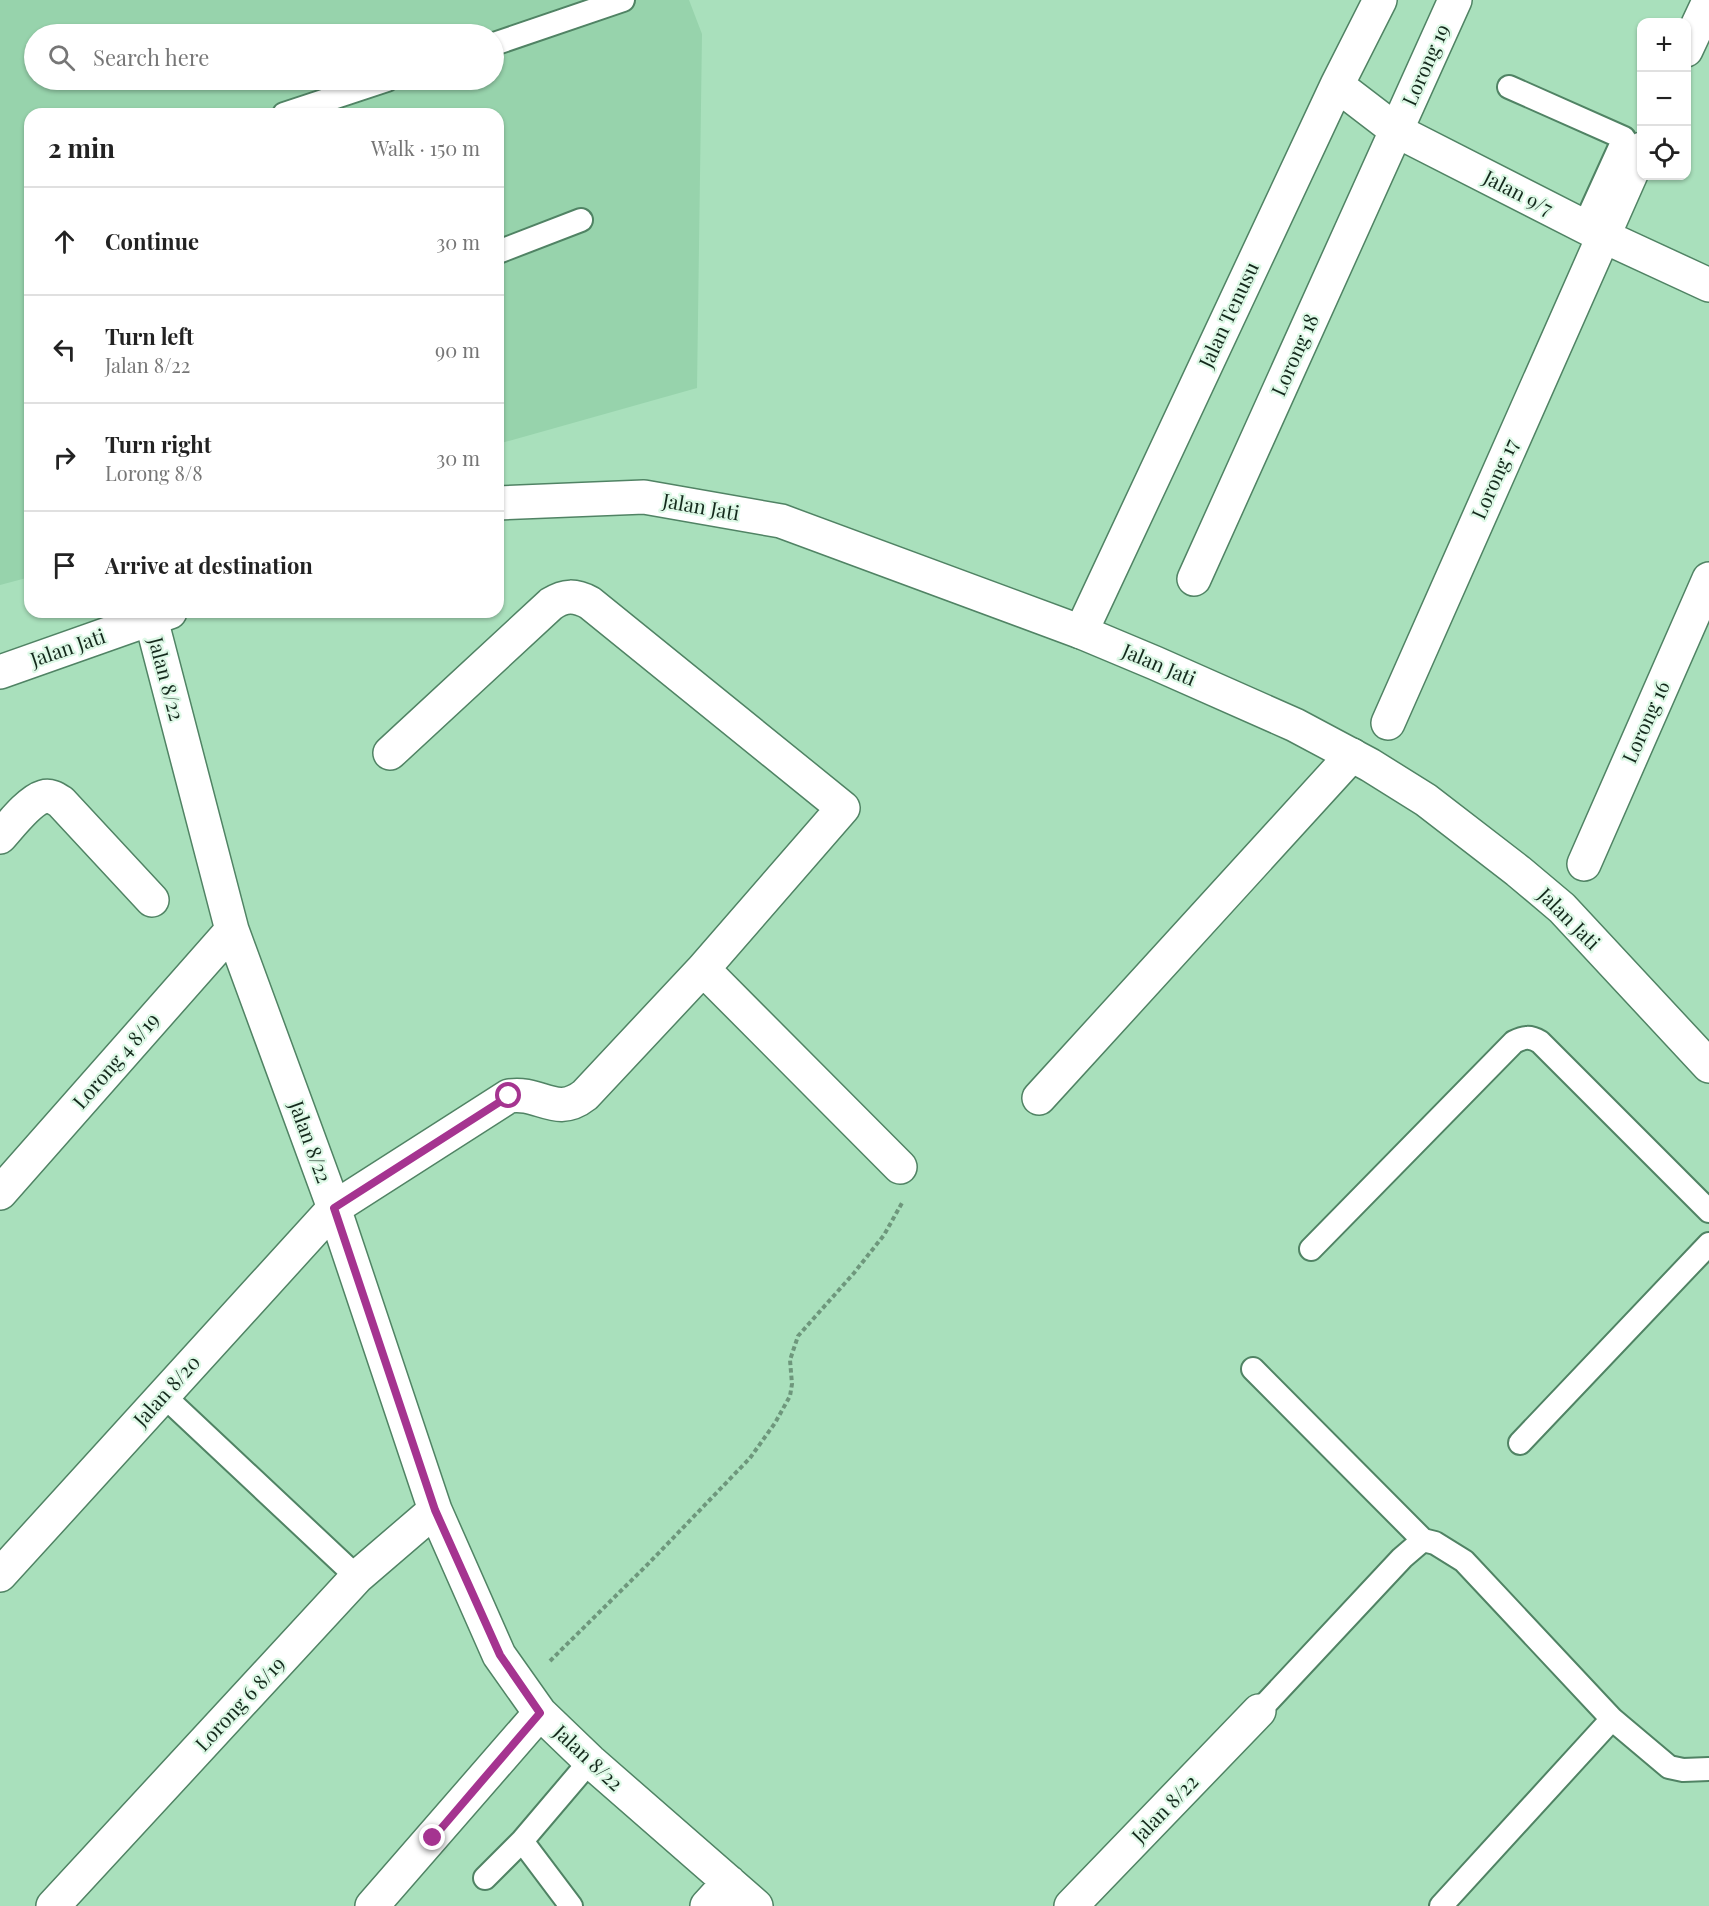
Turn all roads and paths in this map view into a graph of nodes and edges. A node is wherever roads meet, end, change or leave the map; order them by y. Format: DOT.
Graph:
graph roads {
  1 [pos="624,0"];
  2 [pos="1380,0"];
  3 [pos="1455,0"];
  4 [pos="1709,1"];
  5 [pos="1691,39"];
  6 [pos="504,41"];
  7 [pos="1336,85"];
  8 [pos="1509,87"];
  9 [pos="357,90"];
  10 [pos="302,108"];
  11 [pos="1396,131"];
  12 [pos="1637,156"];
  13 [pos="581,220"];
  14 [pos="1593,231"];
  15 [pos="504,250"];
  16 [pos="1709,285"];
  17 [pos="504,503"];
  18 [pos="1194,579"];
  19 [pos="1709,579"];
  20 [pos="153,618"];
  21 [pos="162,618"];
  22 [pos="1081,632"];
  23 [pos="0,672"];
  24 [pos="1388,723"];
  25 [pos="390,753"];
  26 [pos="1352,755"];
  27 [pos="0,837"];
  28 [pos="1584,864"];
  29 [pos="152,900"];
  30 [pos="232,930"];
  31 [pos="703,969"];
  32 [pos="1709,1066"];
  33 [pos="1039,1098"];
  34 [pos="900,1167"];
  35 [pos="0,1193"];
  36 [pos="334,1208"];
  37 [pos="1709,1211"];
  38 [pos="1709,1244"];
  39 [pos="1311,1249"];
  40 [pos="1253,1369"];
  41 [pos="163,1395"];
  42 [pos="1520,1443"];
  43 [pos="435,1510"];
  44 [pos="1423,1540"];
  45 [pos="0,1575"];
  46 [pos="357,1577"];
  47 [pos="549,1662"];
  48 [pos="1259,1711"];
  49 [pos="540,1713"];
  50 [pos="1612,1719"];
  51 [pos="590,1761"];
  52 [pos="1709,1769"];
  53 [pos="522,1841"];
  54 [pos="485,1878"];
  55 [pos="729,1882"];
  56 [pos="53,1906"];
  57 [pos="372,1906"];
  58 [pos="571,1906"];
  59 [pos="707,1906"];
  60 [pos="756,1906"];
  61 [pos="1071,1906"];
  62 [pos="1441,1906"];
  1 -- 6 [label="lane"];
  2 -- 7 [label="street, Jalan Tenusu"];
  3 -- 11 [label="street, Lorong 19"];
  4 -- 5 [label="street"];
  7 -- 11 [label="street, Jalan 9/7"];
  7 -- 22 [label="street, Jalan Tenusu"];
  8 -- 14 [label="lane"];
  9 -- 10 [label="lane"];
  11 -- 14 [label="street, Jalan 9/7"];
  11 -- 18 [label="street, Lorong 18"];
  12 -- 14 [label="street, Lorong 17"];
  13 -- 15 [label="lane"];
  14 -- 16 [label="street, Jalan 9/7"];
  14 -- 24 [label="street, Lorong 17"];
  17 -- 22 [label="street, Jalan Jati"];
  19 -- 28 [label="street, Lorong 16"];
  20 -- 23 [label="street, Jalan Jati"];
  21 -- 30 [label="street, Jalan 8/22"];
  22 -- 26 [label="street, Jalan Jati"];
  25 -- 31 [label="street, Jalan 8/20"];
  26 -- 32 [label="street, Jalan Jati"];
  26 -- 33 [label="street"];
  27 -- 29 [label="street"];
  30 -- 35 [label="street, Lorong 4 8/19"];
  30 -- 36 [label="street, Jalan 8/22"];
  31 -- 34 [label="street"];
  31 -- 36 [label="street, Jalan 8/20"];
  34 -- 47 [label="path"];
  36 -- 41 [label="street, Jalan 8/20"];
  36 -- 43 [label="street, Jalan 8/22"];
  37 -- 39 [label="lane"];
  38 -- 42 [label="lane"];
  40 -- 44 [label="lane"];
  41 -- 45 [label="street, Jalan 8/20"];
  41 -- 46 [label="lane"];
  43 -- 46 [label="street, Lorong 6 8/19"];
  43 -- 49 [label="street, Jalan 8/22"];
  44 -- 48 [label="lane"];
  44 -- 50 [label="lane"];
  46 -- 56 [label="street, Lorong 6 8/19"];
  48 -- 61 [label="street, Jalan 8/22"];
  49 -- 51 [label="street, Jalan 8/22"];
  49 -- 57 [label="street"];
  50 -- 52 [label="lane"];
  50 -- 62 [label="lane"];
  51 -- 53 [label="lane"];
  51 -- 55 [label="street, Jalan 8/22"];
  53 -- 54 [label="lane"];
  53 -- 58 [label="lane"];
  55 -- 59 [label="street"];
  55 -- 60 [label="street, Jalan 8/22"];
}
